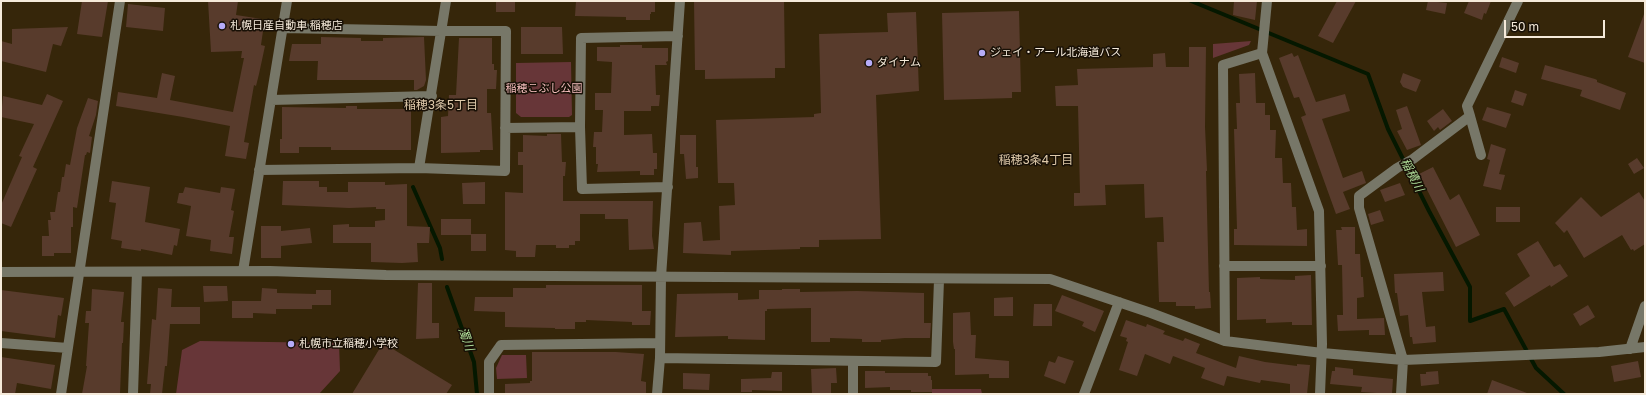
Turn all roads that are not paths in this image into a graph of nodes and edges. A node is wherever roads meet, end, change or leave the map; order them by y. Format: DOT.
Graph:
graph roads {
  1 [pos="120,1"];
  2 [pos="286,1"];
  3 [pos="446,1"];
  4 [pos="680,1"];
  5 [pos="1267,1"];
  6 [pos="1518,1"];
  7 [pos="282,28"];
  8 [pos="441,31"];
  9 [pos="678,36"];
  10 [pos="1262,50"];
  11 [pos="432,96"];
  12 [pos="270,100"];
  13 [pos="1470,116"];
  14 [pos="580,127"];
  15 [pos="505,128"];
  16 [pos="1481,156"];
  17 [pos="419,168"];
  18 [pos="259,170"];
  19 [pos="668,187"];
  20 [pos="1224,266"];
  21 [pos="1321,266"];
  22 [pos="243,271"];
  23 [pos="1,272"];
  24 [pos="79,272"];
  25 [pos="137,272"];
  26 [pos="662,277"];
  27 [pos="939,280"];
  28 [pos="1119,302"];
  29 [pos="1645,306"];
  30 [pos="1225,340"];
  31 [pos="1,343"];
  32 [pos="660,343"];
  33 [pos="68,348"];
  34 [pos="1645,348"];
  35 [pos="1630,349"];
  36 [pos="1322,353"];
  37 [pos="660,358"];
  38 [pos="1402,360"];
  39 [pos="853,362"];
  40 [pos="61,394"];
  41 [pos="133,394"];
  42 [pos="490,394"];
  43 [pos="657,394"];
  44 [pos="853,394"];
  45 [pos="1084,394"];
  46 [pos="1320,394"];
  47 [pos="1401,394"];
  1 -- 24 [label="street"];
  2 -- 7 [label="street"];
  3 -- 8 [label="street"];
  4 -- 9 [label="street"];
  5 -- 10 [label="street"];
  6 -- 13 [label="street"];
  7 -- 8 [label="street"];
  7 -- 12 [label="street"];
  8 -- 11 [label="street"];
  8 -- 15 [label="street"];
  9 -- 14 [label="street"];
  9 -- 19 [label="street"];
  10 -- 20 [label="street"];
  10 -- 21 [label="street"];
  11 -- 12 [label="street"];
  11 -- 17 [label="street"];
  12 -- 18 [label="street"];
  13 -- 16 [label="street"];
  13 -- 38 [label="street"];
  14 -- 15 [label="street"];
  14 -- 19 [label="street"];
  15 -- 17 [label="street"];
  17 -- 18 [label="street"];
  18 -- 22 [label="street"];
  19 -- 26 [label="street"];
  20 -- 21 [label="street"];
  20 -- 30 [label="street"];
  21 -- 36 [label="street"];
  22 -- 25 [label="street"];
  22 -- 26 [label="street"];
  23 -- 24 [label="street"];
  24 -- 25 [label="street"];
  24 -- 33 [label="street"];
  25 -- 41 [label="street"];
  26 -- 27 [label="street"];
  26 -- 32 [label="street"];
  27 -- 28 [label="street"];
  27 -- 39 [label="street"];
  28 -- 30 [label="street"];
  28 -- 45 [label="street"];
  29 -- 35 [label="street"];
  30 -- 36 [label="street"];
  31 -- 33 [label="street"];
  32 -- 37 [label="street"];
  32 -- 42 [label="street"];
  33 -- 40 [label="street"];
  34 -- 35 [label="street"];
  35 -- 38 [label="street"];
  36 -- 38 [label="street"];
  36 -- 46 [label="street"];
  37 -- 39 [label="street"];
  37 -- 43 [label="street"];
  38 -- 47 [label="street"];
  39 -- 44 [label="street"];
}
